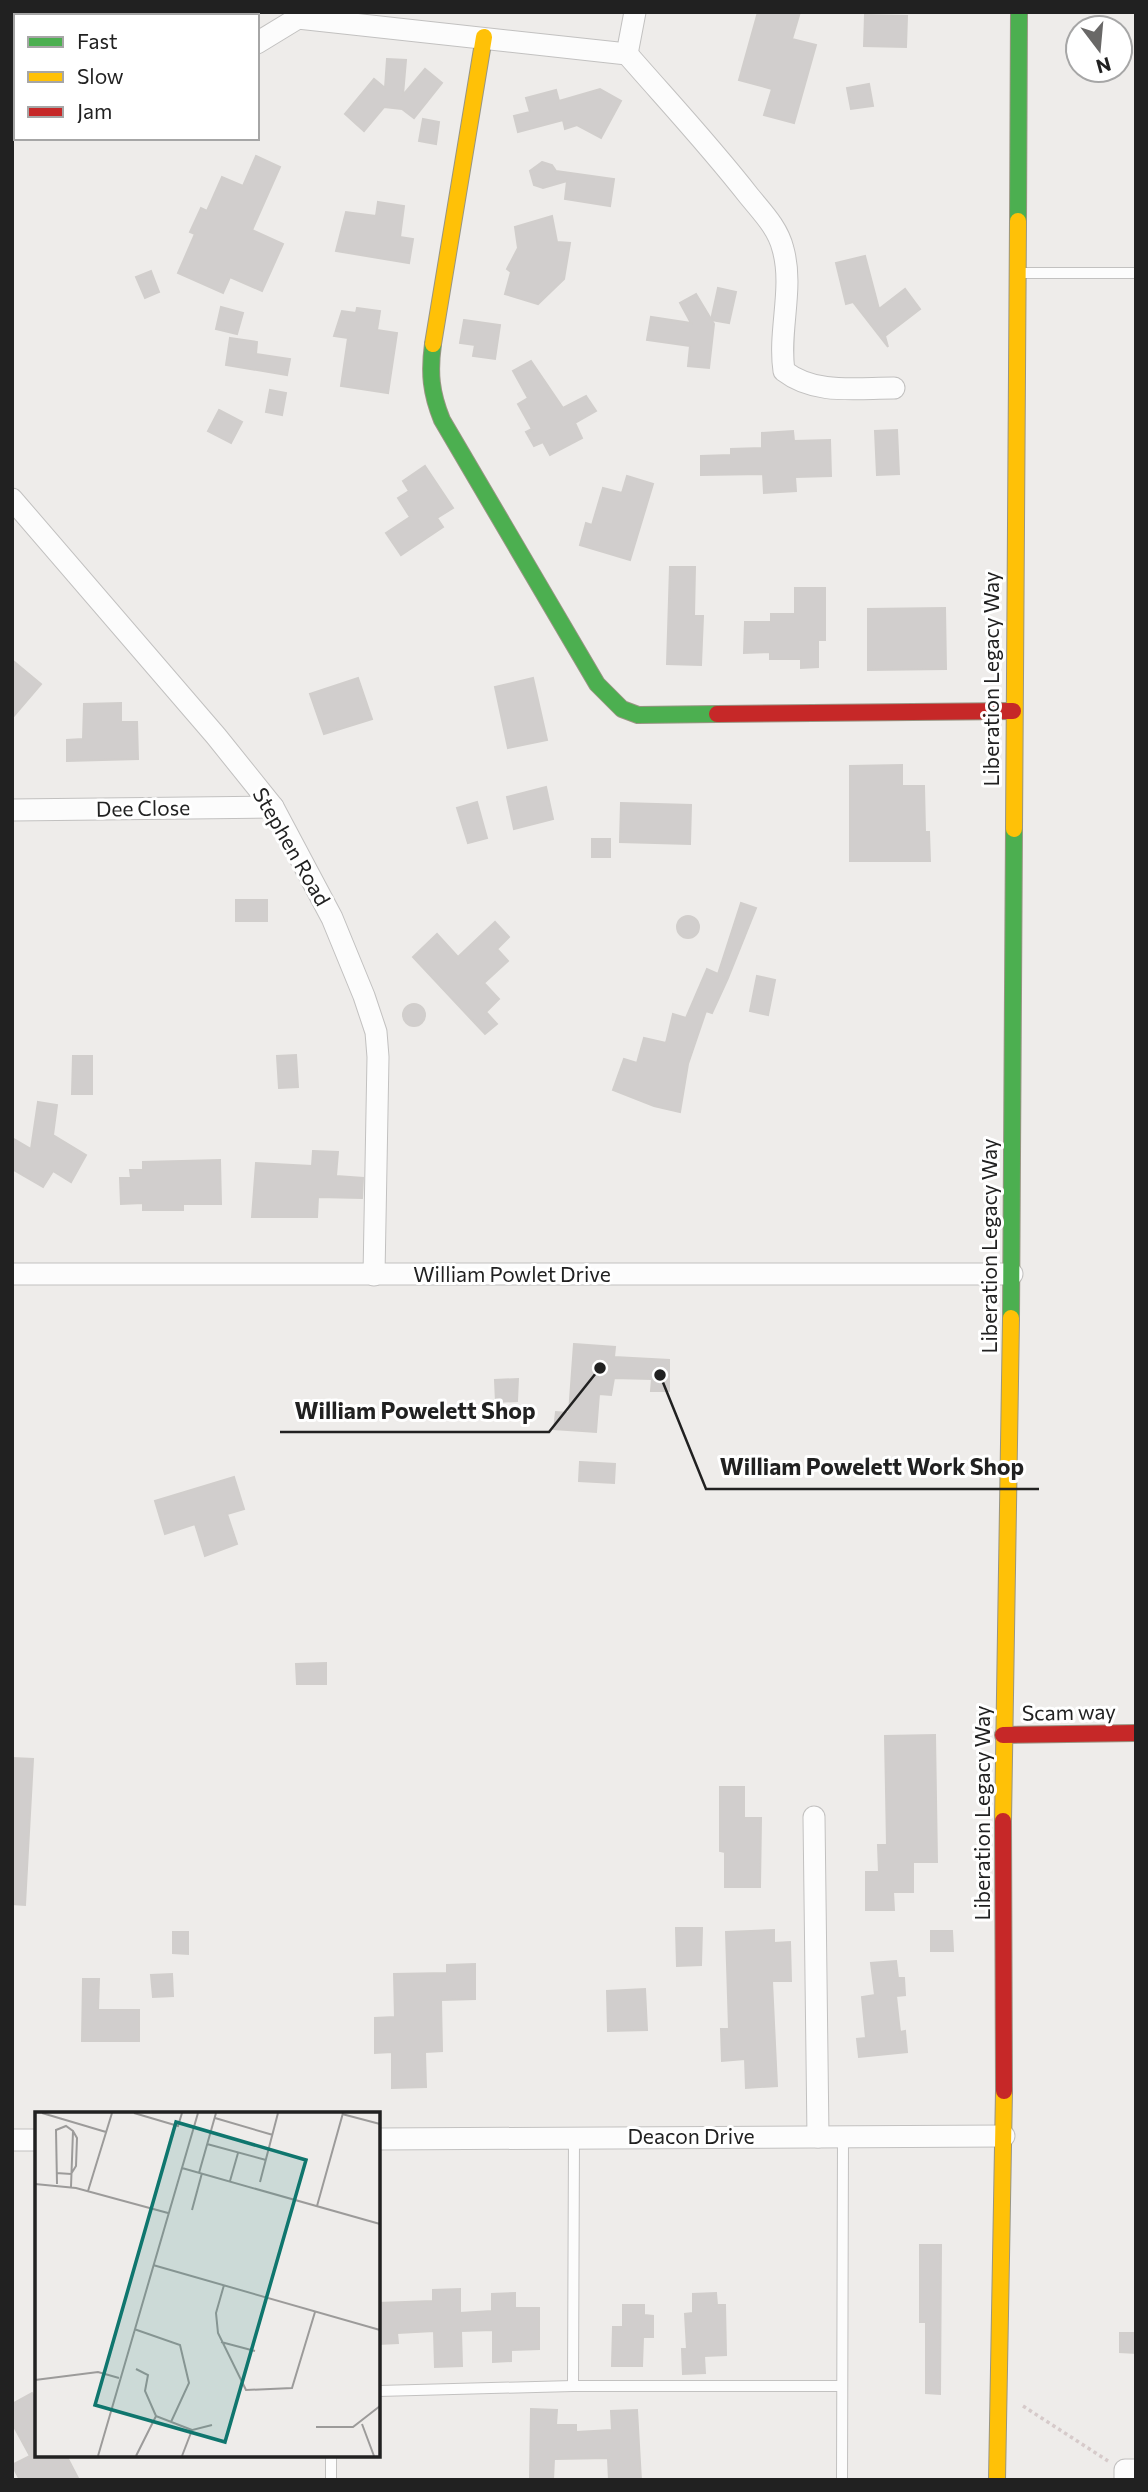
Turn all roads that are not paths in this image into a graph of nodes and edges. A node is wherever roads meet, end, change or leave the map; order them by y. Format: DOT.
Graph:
graph roads {
  1 [pos="635,12"];
  2 [pos="1019,12"];
  3 [pos="298,15"];
  4 [pos="484,37"];
  5 [pos="259,42"];
  6 [pos="627,54"];
  7 [pos="1016,272"];
  8 [pos="1136,273"];
  9 [pos="894,388"];
  10 [pos="12,499"];
  11 [pos="1013,711"];
  12 [pos="273,807"];
  13 [pos="12,810"];
  14 [pos="12,1274"];
  15 [pos="1012,1274"];
  16 [pos="374,1275"];
  17 [pos="1136,1732"];
  18 [pos="1003,1735"];
  19 [pos="814,1817"];
  20 [pos="1004,2136"];
  21 [pos="818,2137"];
  22 [pos="843,2137"];
  23 [pos="574,2138"];
  24 [pos="380,2139"];
  25 [pos="12,2140"];
  26 [pos="35,2140"];
  27 [pos="573,2386"];
  28 [pos="842,2386"];
  29 [pos="380,2391"];
  30 [pos="331,2457"];
  31 [pos="331,2480"];
  32 [pos="842,2480"];
  33 [pos="997,2480"];
  1 -- 6 [label="street"];
  2 -- 7 [label="main road, Liberation Legacy Way"];
  3 -- 4 [label="street"];
  3 -- 5 [label="street"];
  4 -- 6 [label="street"];
  4 -- 11 [label="main road"];
  6 -- 9 [label="street"];
  7 -- 8 [label="lane"];
  7 -- 11 [label="main road, Liberation Legacy Way"];
  10 -- 12 [label="street, Stephen Road"];
  11 -- 15 [label="main road, Liberation Legacy Way"];
  12 -- 13 [label="street, Dee Close"];
  12 -- 16 [label="street, Stephen Road"];
  14 -- 16 [label="street, William Powlet Drive"];
  15 -- 16 [label="street, William Powlet Drive"];
  15 -- 18 [label="main road, Liberation Legacy Way"];
  17 -- 18 [label="main road, Scam way"];
  18 -- 20 [label="main road, Liberation Legacy Way"];
  19 -- 21 [label="street"];
  20 -- 22 [label="street, Deacon Drive"];
  20 -- 33 [label="main road, Liberation Legacy Way"];
  21 -- 22 [label="street, Deacon Drive"];
  21 -- 23 [label="street, Deacon Drive"];
  22 -- 28 [label="lane"];
  23 -- 24 [label="street, Deacon Drive"];
  23 -- 27 [label="lane"];
  25 -- 26 [label="street"];
  27 -- 28 [label="lane"];
  27 -- 29 [label="lane"];
  28 -- 32 [label="lane"];
  30 -- 31 [label="lane"];
}
